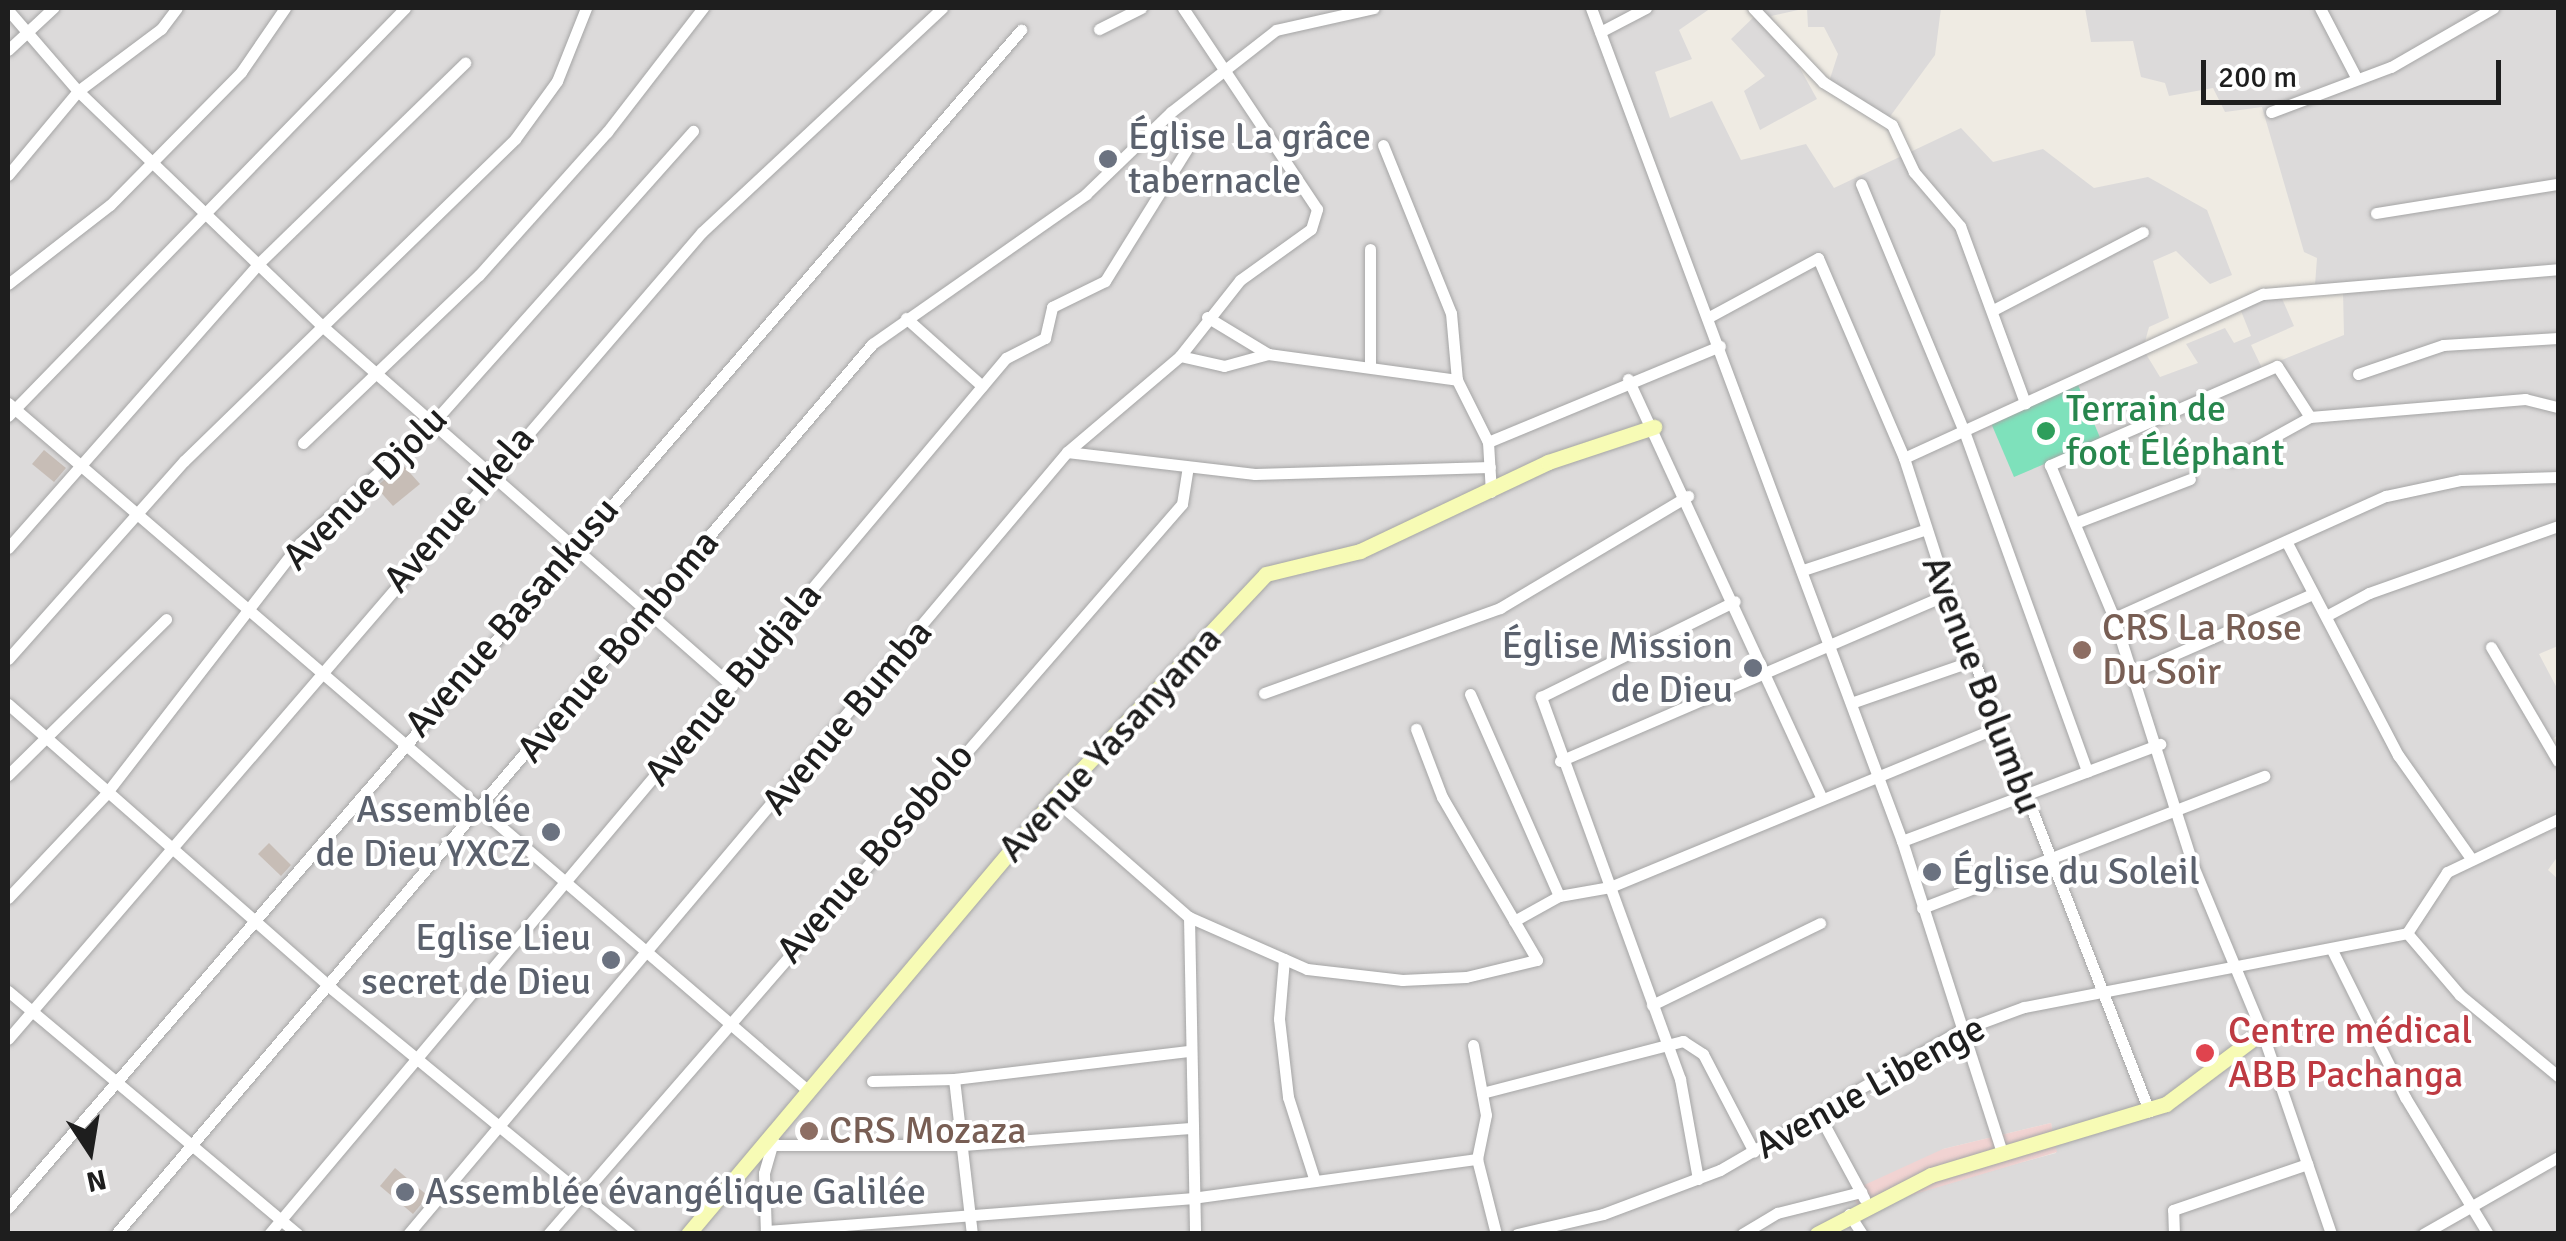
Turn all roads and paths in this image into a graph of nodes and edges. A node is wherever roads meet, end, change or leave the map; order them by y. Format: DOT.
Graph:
graph roads {
  1 [pos="54,8"];
  2 [pos="177,8"];
  3 [pos="285,8"];
  4 [pos="405,8"];
  5 [pos="586,8"];
  6 [pos="703,8"];
  7 [pos="942,8"];
  8 [pos="1141,8"];
  9 [pos="1183,8"];
  10 [pos="1374,8"];
  11 [pos="1591,8"];
  12 [pos="1646,8"];
  13 [pos="1753,8"];
  14 [pos="2323,8"];
  15 [pos="2493,8"];
  16 [pos="8,10"];
  17 [pos="28,28"];
  18 [pos="1099,29"];
  19 [pos="1021,30"];
  20 [pos="1600,32"];
  21 [pos="8,50"];
  22 [pos="465,63"];
  23 [pos="1224,70"];
  24 [pos="2357,79"];
  25 [pos="78,91"];
  26 [pos="2271,112"];
  27 [pos="693,131"];
  28 [pos="1383,145"];
  29 [pos="1188,147"];
  30 [pos="151,161"];
  31 [pos="8,175"];
  32 [pos="1861,184"];
  33 [pos="2558,184"];
  34 [pos="206,209"];
  35 [pos="2376,213"];
  36 [pos="2143,232"];
  37 [pos="1370,249"];
  38 [pos="258,264"];
  39 [pos="2558,269"];
  40 [pos="8,284"];
  41 [pos="1993,310"];
  42 [pos="1207,317"];
  43 [pos="1709,317"];
  44 [pos="906,318"];
  45 [pos="321,325"];
  46 [pos="2558,338"];
  47 [pos="1720,346"];
  48 [pos="1268,354"];
  49 [pos="1180,356"];
  50 [pos="1370,367"];
  51 [pos="2358,374"];
  52 [pos="376,376"];
  53 [pos="1628,379"];
  54 [pos="1457,380"];
  55 [pos="982,386"];
  56 [pos="2024,404"];
  57 [pos="2558,407"];
  58 [pos="10,409"];
  59 [pos="2310,417"];
  60 [pos="431,425"];
  61 [pos="1654,427"];
  62 [pos="1964,430"];
  63 [pos="1488,442"];
  64 [pos="303,443"];
  65 [pos="1067,452"];
  66 [pos="1904,458"];
  67 [pos="2232,460"];
  68 [pos="82,467"];
  69 [pos="1490,467"];
  70 [pos="1188,468"];
  71 [pos="486,475"];
  72 [pos="2558,477"];
  73 [pos="2190,480"];
  74 [pos="1491,492"];
  75 [pos="1688,496"];
  76 [pos="138,516"];
  77 [pos="2075,523"];
  78 [pos="2558,526"];
  79 [pos="1924,530"];
  80 [pos="2286,541"];
  81 [pos="573,546"];
  82 [pos="8,548"];
  83 [pos="1803,570"];
  84 [pos="1948,594"];
  85 [pos="2310,594"];
  86 [pos="1735,601"];
  87 [pos="646,613"];
  88 [pos="250,614"];
  89 [pos="2326,616"];
  90 [pos="2114,618"];
  91 [pos="166,619"];
  92 [pos="1830,645"];
  93 [pos="2491,647"];
  94 [pos="8,659"];
  95 [pos="1976,660"];
  96 [pos="318,672"];
  97 [pos="2134,672"];
  98 [pos="1763,675"];
  99 [pos="732,686"];
  100 [pos="1264,693"];
  101 [pos="1470,694"];
  102 [pos="1851,703"];
  103 [pos="8,704"];
  104 [pos="1999,727"];
  105 [pos="1416,729"];
  106 [pos="47,740"];
  107 [pos="402,744"];
  108 [pos="2160,744"];
  109 [pos="1560,761"];
  110 [pos="2558,761"];
  111 [pos="2086,770"];
  112 [pos="1876,772"];
  113 [pos="8,775"];
  114 [pos="2264,776"];
  115 [pos="2023,794"];
  116 [pos="105,795"];
  117 [pos="1821,797"];
  118 [pos="1054,799"];
  119 [pos="482,812"];
  120 [pos="2182,812"];
  121 [pos="2558,819"];
  122 [pos="1902,841"];
  123 [pos="170,848"];
  124 [pos="2470,857"];
  125 [pos="2048,859"];
  126 [pos="567,884"];
  127 [pos="1610,886"];
  128 [pos="1560,896"];
  129 [pos="8,898"];
  130 [pos="1922,908"];
  131 [pos="1190,917"];
  132 [pos="253,919"];
  133 [pos="1514,921"];
  134 [pos="1820,923"];
  135 [pos="2407,933"];
  136 [pos="2333,952"];
  137 [pos="647,953"];
  138 [pos="1284,959"];
  139 [pos="2236,968"];
  140 [pos="332,989"];
  141 [pos="8,991"];
  142 [pos="2101,991"];
  143 [pos="1652,1004"];
  144 [pos="30,1012"];
  145 [pos="730,1019"];
  146 [pos="1959,1031"];
  147 [pos="2262,1032"];
  148 [pos="8,1038"];
  149 [pos="1473,1045"];
  150 [pos="1666,1045"];
  151 [pos="1190,1051"];
  152 [pos="419,1059"];
  153 [pos="2558,1076"];
  154 [pos="954,1079"];
  155 [pos="872,1080"];
  156 [pos="111,1082"];
  157 [pos="806,1090"];
  158 [pos="1482,1093"];
  159 [pos="2149,1111"];
  160 [pos="1818,1114"];
  161 [pos="1190,1128"];
  162 [pos="499,1129"];
  163 [pos="772,1139"];
  164 [pos="962,1145"];
  165 [pos="190,1149"];
  166 [pos="2002,1150"];
  167 [pos="1754,1152"];
  168 [pos="2558,1157"];
  169 [pos="1478,1159"];
  170 [pos="2307,1164"];
  171 [pos="1698,1179"];
  172 [pos="1315,1182"];
  173 [pos="582,1195"];
  174 [pos="1864,1197"];
  175 [pos="1192,1198"];
  176 [pos="2470,1204"];
  177 [pos="8,1208"];
  178 [pos="970,1214"];
  179 [pos="1849,1214"];
  180 [pos="282,1219"];
  181 [pos="766,1232"];
  182 [pos="116,1234"];
  183 [pos="269,1234"];
  184 [pos="298,1234"];
  185 [pos="408,1234"];
  186 [pos="548,1234"];
  187 [pos="630,1234"];
  188 [pos="688,1234"];
  189 [pos="972,1234"];
  190 [pos="1195,1234"];
  191 [pos="1496,1234"];
  192 [pos="1517,1234"];
  193 [pos="1742,1234"];
  194 [pos="1817,1234"];
  195 [pos="1862,1234"];
  196 [pos="2174,1234"];
  197 [pos="2331,1234"];
  198 [pos="2423,1234"];
  199 [pos="2488,1234"];
  1 -- 17 [label="street"];
  2 -- 25 [label="street"];
  3 -- 30 [label="street"];
  4 -- 34 [label="street"];
  5 -- 45 [label="street"];
  6 -- 52 [label="street"];
  7 -- 71 [label="street, Avenue Ikela"];
  8 -- 18 [label="street"];
  9 -- 23 [label="street"];
  10 -- 23 [label="street, Avenue Bomboma"];
  11 -- 20 [label="street"];
  12 -- 20 [label="street"];
  13 -- 41 [label="street"];
  14 -- 24 [label="street"];
  15 -- 24 [label="street"];
  16 -- 17 [label="street"];
  17 -- 21 [label="street"];
  17 -- 25 [label="street"];
  19 -- 81 [label="street, Avenue Basankusu"];
  20 -- 43 [label="street"];
  22 -- 38 [label="street"];
  23 -- 42 [label="street, Avenue Bumba"];
  23 -- 44 [label="street, Avenue Bomboma"];
  24 -- 26 [label="street"];
  25 -- 30 [label="street"];
  25 -- 31 [label="street"];
  27 -- 60 [label="street, Avenue Djolu"];
  28 -- 54 [label="street"];
  29 -- 55 [label="street, Avenue Budjala"];
  30 -- 34 [label="street"];
  30 -- 40 [label="street"];
  32 -- 62 [label="street"];
  33 -- 35 [label="street"];
  34 -- 38 [label="street"];
  34 -- 58 [label="street"];
  36 -- 41 [label="street"];
  37 -- 50 [label="street"];
  38 -- 45 [label="street"];
  38 -- 68 [label="street"];
  39 -- 56 [label="street"];
  41 -- 56 [label="street"];
  42 -- 48 [label="street"];
  42 -- 49 [label="street, Avenue Bumba"];
  43 -- 47 [label="street"];
  43 -- 66 [label="street, Avenue Bolumbu"];
  44 -- 55 [label="street"];
  44 -- 87 [label="street, Avenue Bomboma"];
  45 -- 52 [label="street"];
  45 -- 76 [label="street"];
  46 -- 51 [label="street"];
  47 -- 53 [label="street"];
  47 -- 83 [label="street"];
  48 -- 49 [label="street"];
  48 -- 50 [label="street"];
  49 -- 65 [label="street, Avenue Bumba"];
  50 -- 54 [label="street"];
  52 -- 60 [label="street"];
  52 -- 64 [label="street"];
  53 -- 61 [label="street"];
  53 -- 63 [label="street"];
  54 -- 63 [label="street"];
  55 -- 99 [label="street, Avenue Budjala"];
  56 -- 62 [label="street"];
  57 -- 59 [label="street"];
  58 -- 68 [label="street"];
  59 -- 67 [label="street"];
  59 -- 77 [label="street"];
  60 -- 71 [label="street"];
  60 -- 88 [label="street, Avenue Djolu"];
  61 -- 74 [label="street, Avenue Yasanyama"];
  61 -- 75 [label="street"];
  62 -- 66 [label="street"];
  62 -- 111 [label="street"];
  63 -- 69 [label="street"];
  65 -- 70 [label="street"];
  65 -- 137 [label="street, Avenue Bumba"];
  66 -- 79 [label="street, Avenue Bolumbu"];
  68 -- 76 [label="street"];
  68 -- 82 [label="street"];
  69 -- 70 [label="street"];
  69 -- 74 [label="street"];
  70 -- 145 [label="street, Avenue Bosobolo"];
  71 -- 81 [label="street"];
  71 -- 96 [label="street, Avenue Ikela"];
  72 -- 80 [label="street"];
  73 -- 77 [label="street"];
  74 -- 118 [label="street, Avenue Yasanyama"];
  75 -- 86 [label="street"];
  75 -- 100 [label="street"];
  76 -- 88 [label="street"];
  76 -- 94 [label="street"];
  77 -- 90 [label="street"];
  78 -- 89 [label="street"];
  79 -- 83 [label="street"];
  79 -- 84 [label="street, Avenue Bolumbu"];
  80 -- 85 [label="street"];
  80 -- 90 [label="street"];
  81 -- 87 [label="street"];
  81 -- 107 [label="street, Avenue Basankusu"];
  83 -- 92 [label="street"];
  84 -- 92 [label="street"];
  84 -- 95 [label="street, Avenue Bolumbu"];
  85 -- 89 [label="street"];
  85 -- 97 [label="street"];
  86 -- 98 [label="street"];
  86 -- 109 [label="street"];
  87 -- 99 [label="street"];
  87 -- 119 [label="street, Avenue Bomboma"];
  88 -- 96 [label="street"];
  88 -- 116 [label="street, Avenue Djolu"];
  89 -- 124 [label="street"];
  90 -- 97 [label="street"];
  91 -- 106 [label="street"];
  92 -- 98 [label="street"];
  92 -- 102 [label="street"];
  93 -- 110 [label="street"];
  95 -- 102 [label="street"];
  95 -- 104 [label="street, Avenue Bolumbu"];
  96 -- 107 [label="street"];
  96 -- 123 [label="street, Avenue Ikela"];
  97 -- 108 [label="street"];
  98 -- 109 [label="street"];
  98 -- 117 [label="street"];
  99 -- 126 [label="street, Avenue Budjala"];
  101 -- 128 [label="street"];
  102 -- 112 [label="street"];
  103 -- 106 [label="street"];
  104 -- 112 [label="street"];
  104 -- 115 [label="street, Avenue Bolumbu"];
  105 -- 133 [label="street"];
  106 -- 113 [label="street"];
  106 -- 116 [label="street"];
  107 -- 119 [label="street"];
  107 -- 132 [label="street, Avenue Basankusu"];
  108 -- 111 [label="street"];
  108 -- 120 [label="street"];
  109 -- 127 [label="street"];
  111 -- 115 [label="street"];
  112 -- 117 [label="street"];
  112 -- 122 [label="street"];
  114 -- 120 [label="street"];
  115 -- 122 [label="street"];
  115 -- 125 [label="street, Avenue Bolumbu"];
  116 -- 123 [label="street"];
  116 -- 129 [label="street, Avenue Djolu"];
  117 -- 127 [label="street"];
  118 -- 131 [label="street"];
  118 -- 157 [label="street, Avenue Yasanyama"];
  119 -- 126 [label="street"];
  119 -- 140 [label="street, Avenue Bomboma"];
  120 -- 125 [label="street"];
  120 -- 139 [label="street"];
  121 -- 124 [label="street"];
  122 -- 130 [label="street"];
  123 -- 132 [label="street"];
  123 -- 144 [label="street, Avenue Ikela"];
  124 -- 135 [label="street"];
  125 -- 130 [label="street"];
  125 -- 142 [label="street, Avenue Bolumbu"];
  126 -- 137 [label="street"];
  126 -- 152 [label="street, Avenue Budjala"];
  127 -- 128 [label="street"];
  127 -- 143 [label="street"];
  128 -- 133 [label="street"];
  130 -- 146 [label="street"];
  131 -- 138 [label="street"];
  131 -- 151 [label="street"];
  132 -- 140 [label="street"];
  132 -- 156 [label="street, Avenue Basankusu"];
  133 -- 138 [label="street"];
  134 -- 143 [label="street"];
  135 -- 136 [label="street, Avenue Libenge"];
  135 -- 153 [label="street"];
  136 -- 139 [label="street, Avenue Libenge"];
  136 -- 176 [label="street"];
  137 -- 145 [label="street"];
  137 -- 162 [label="street, Avenue Bumba"];
  138 -- 172 [label="street"];
  139 -- 142 [label="street, Avenue Libenge"];
  139 -- 147 [label="street"];
  140 -- 152 [label="street"];
  140 -- 165 [label="street, Avenue Bomboma"];
  141 -- 144 [label="street"];
  142 -- 146 [label="street, Avenue Libenge"];
  142 -- 159 [label="street, Avenue Bolumbu"];
  143 -- 150 [label="street"];
  144 -- 148 [label="street, Avenue Ikela"];
  144 -- 156 [label="street"];
  145 -- 157 [label="street"];
  145 -- 173 [label="street, Avenue Bosobolo"];
  146 -- 160 [label="street, Avenue Libenge"];
  146 -- 166 [label="street"];
  147 -- 159 [label="street"];
  147 -- 170 [label="street"];
  149 -- 158 [label="street"];
  150 -- 158 [label="street"];
  150 -- 167 [label="street"];
  150 -- 171 [label="street"];
  151 -- 154 [label="street"];
  151 -- 161 [label="street"];
  152 -- 162 [label="street"];
  152 -- 180 [label="street, Avenue Budjala"];
  154 -- 155 [label="street"];
  154 -- 164 [label="street"];
  156 -- 165 [label="street"];
  156 -- 177 [label="street, Avenue Basankusu"];
  157 -- 163 [label="street, Avenue Yasanyama"];
  158 -- 169 [label="street"];
  159 -- 166 [label="street"];
  160 -- 167 [label="street, Avenue Libenge"];
  160 -- 174 [label="street"];
  161 -- 164 [label="street"];
  161 -- 175 [label="street"];
  162 -- 173 [label="street"];
  162 -- 185 [label="street, Avenue Bumba"];
  163 -- 164 [label="street"];
  163 -- 181 [label="street"];
  163 -- 188 [label="street, Avenue Yasanyama"];
  164 -- 178 [label="street"];
  165 -- 180 [label="street"];
  165 -- 182 [label="street, Avenue Bomboma"];
  166 -- 174 [label="street"];
  167 -- 171 [label="street, Avenue Libenge"];
  168 -- 176 [label="street"];
  169 -- 172 [label="street"];
  169 -- 191 [label="street"];
  170 -- 196 [label="street"];
  170 -- 197 [label="street"];
  171 -- 192 [label="street, Avenue Libenge"];
  172 -- 175 [label="street"];
  173 -- 186 [label="street, Avenue Bosobolo"];
  173 -- 187 [label="street"];
  174 -- 179 [label="street"];
  174 -- 193 [label="street"];
  175 -- 178 [label="street"];
  175 -- 190 [label="street"];
  176 -- 198 [label="street"];
  176 -- 199 [label="street"];
  178 -- 181 [label="street"];
  178 -- 189 [label="street"];
  179 -- 194 [label="street"];
  179 -- 195 [label="street"];
  180 -- 183 [label="street, Avenue Budjala"];
  180 -- 184 [label="street"];
}
